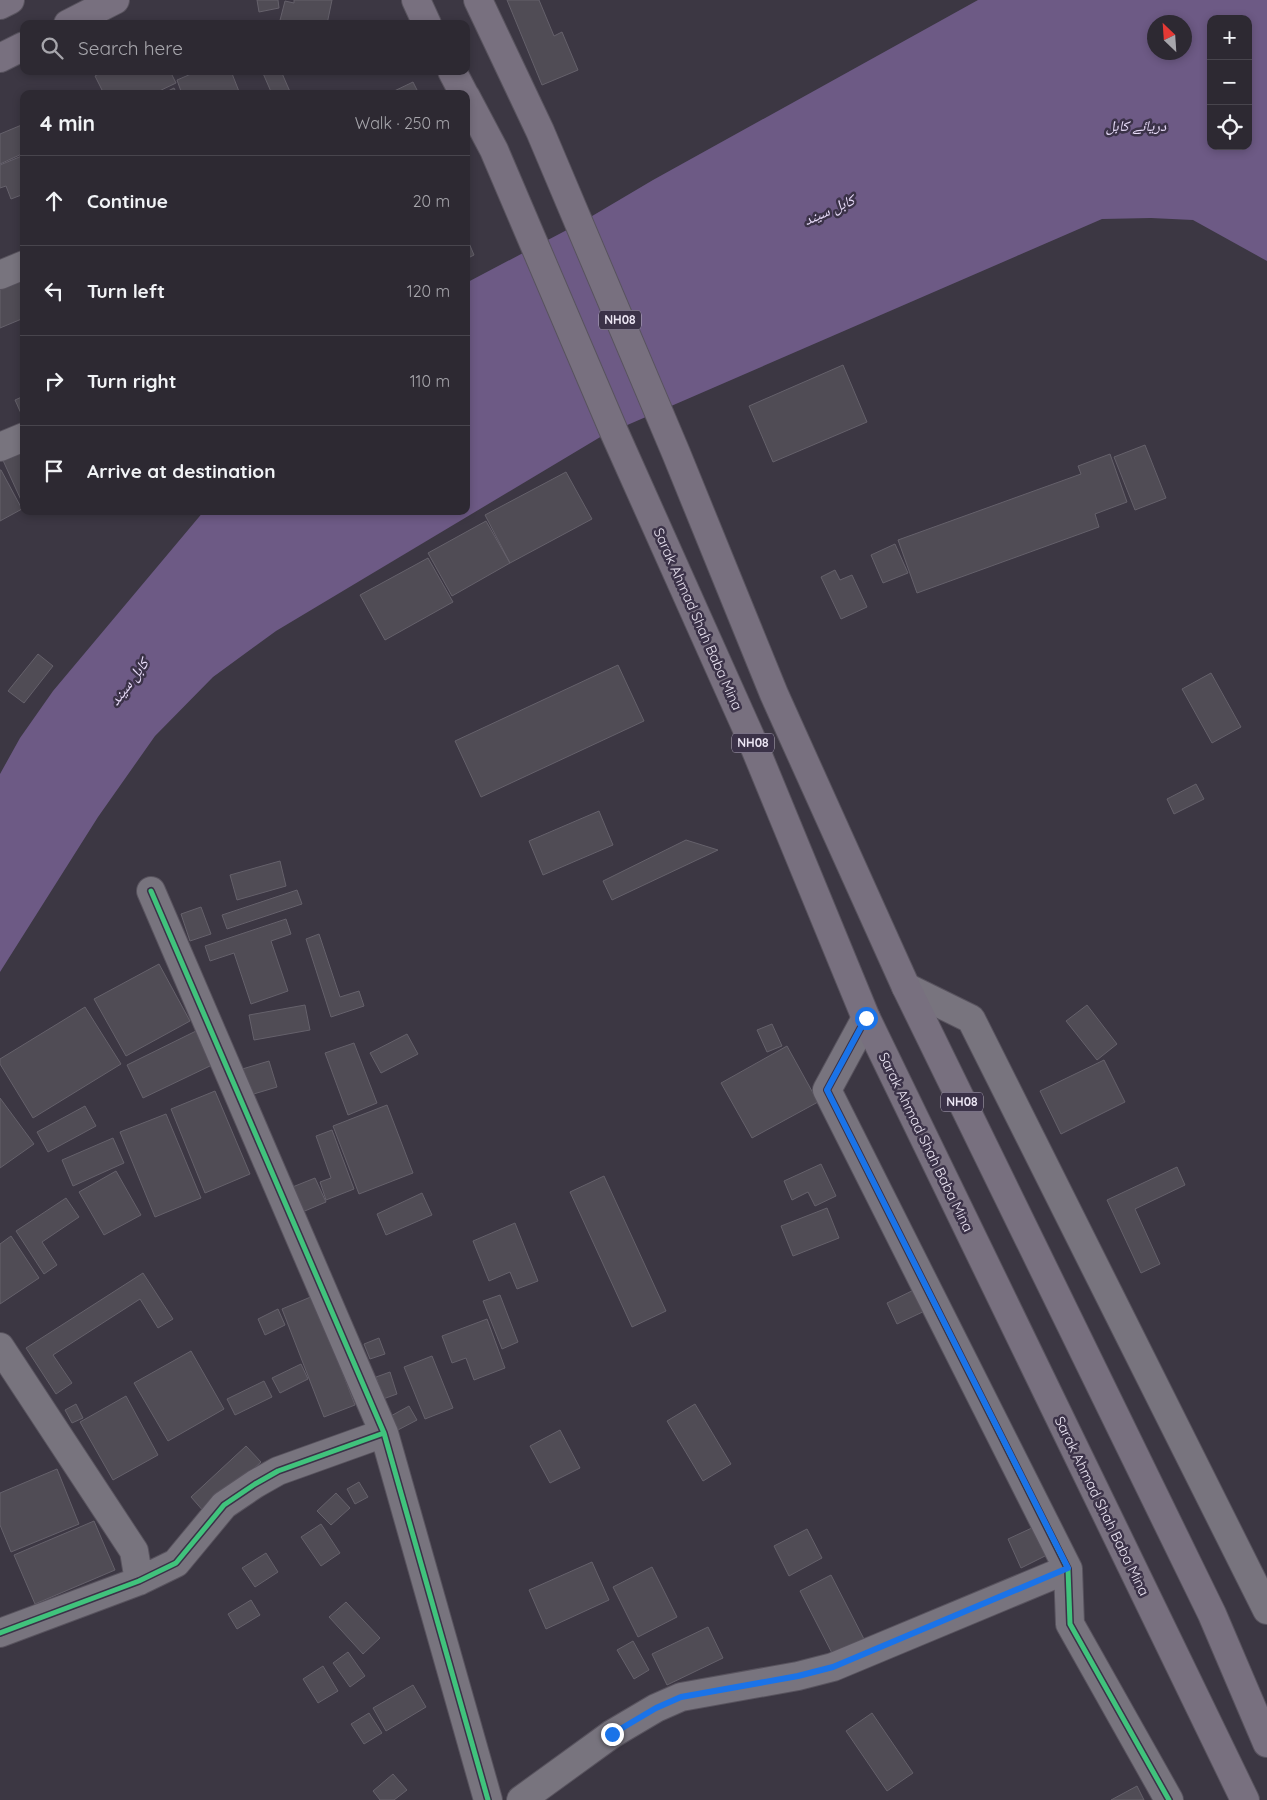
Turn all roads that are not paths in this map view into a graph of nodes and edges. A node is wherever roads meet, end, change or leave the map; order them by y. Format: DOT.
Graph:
graph roads {
  1 [pos="10,0"];
  2 [pos="115,0"];
  3 [pos="478,0"];
  4 [pos="0,5"];
  5 [pos="76,20"];
  6 [pos="20,48"];
  7 [pos="0,58"];
  8 [pos="454,75"];
  9 [pos="462,90"];
  10 [pos="470,105"];
  11 [pos="20,268"];
  12 [pos="0,275"];
  13 [pos="20,439"];
  14 [pos="0,447"];
  15 [pos="152,891"];
  16 [pos="906,987"];
  17 [pos="866,1018"];
  18 [pos="0,1347"];
  19 [pos="384,1433"];
  20 [pos="1068,1568"];
  21 [pos="139,1581"];
  22 [pos="1267,1610"];
  23 [pos="0,1632"];
  24 [pos="1267,1743"];
  25 [pos="488,1800"];
  26 [pos="521,1800"];
  27 [pos="1169,1800"];
  28 [pos="1245,1800"];
  1 -- 4 [label="highway"];
  2 -- 5 [label="highway"];
  3 -- 16 [label="highway, NH08"];
  6 -- 7 [label="highway"];
  8 -- 9 [label="highway"];
  10 -- 17 [label="highway, Sarak Ahmad Shah Baba Mina / NH08"];
  11 -- 12 [label="street"];
  13 -- 14 [label="street"];
  15 -- 19 [label="street"];
  16 -- 22 [label="street"];
  16 -- 24 [label="highway, NH08"];
  17 -- 20 [label="street"];
  17 -- 28 [label="highway, Sarak Ahmad Shah Baba Mina / NH08"];
  18 -- 21 [label="street"];
  19 -- 21 [label="street"];
  19 -- 25 [label="street"];
  20 -- 26 [label="street"];
  20 -- 27 [label="street"];
  21 -- 23 [label="street"];
}
